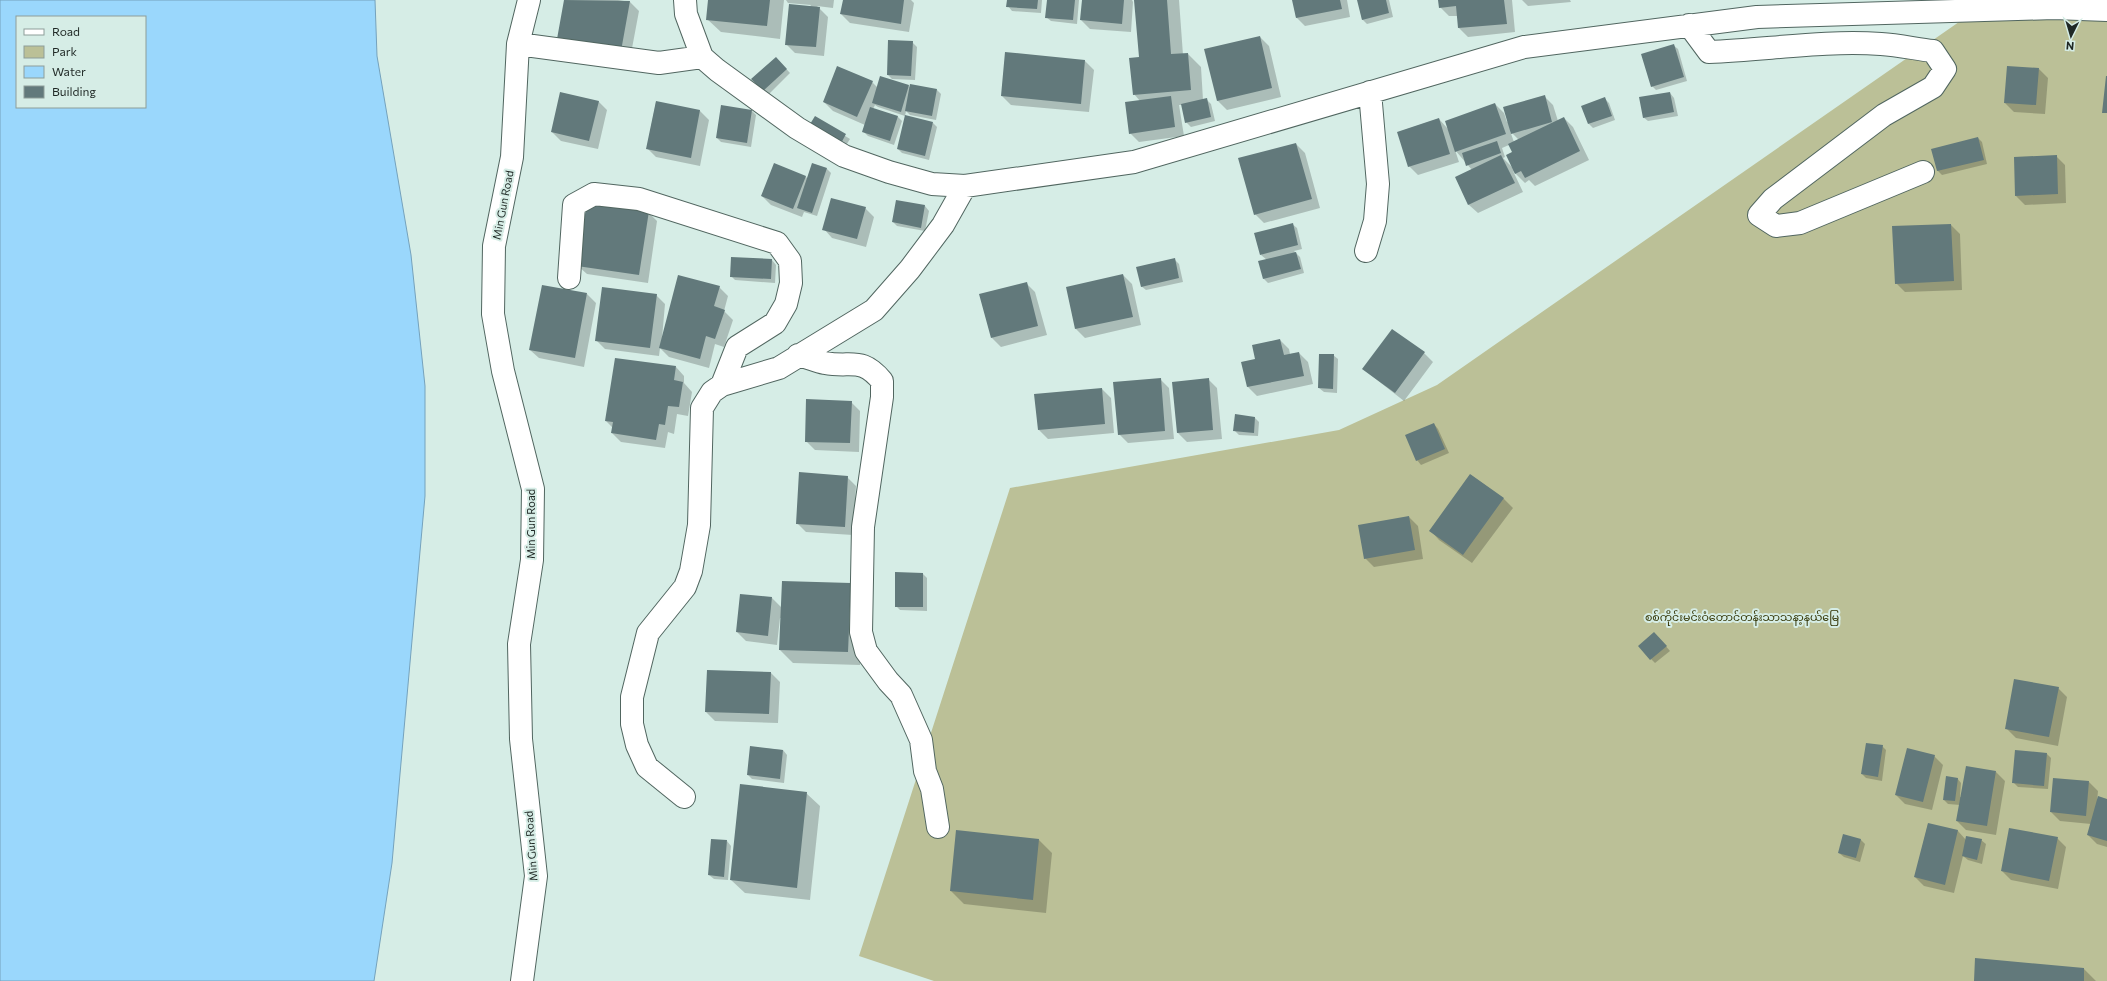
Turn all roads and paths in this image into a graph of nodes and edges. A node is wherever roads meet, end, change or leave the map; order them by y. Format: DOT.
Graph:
graph roads {
  1 [pos="529,0"];
  2 [pos="686,0"];
  3 [pos="1757,9"];
  4 [pos="2107,10"];
  5 [pos="1689,25"];
  6 [pos="518,44"];
  7 [pos="702,57"];
  8 [pos="1370,92"];
  9 [pos="1923,172"];
  10 [pos="965,186"];
  11 [pos="1366,251"];
  12 [pos="569,278"];
  13 [pos="798,355"];
  14 [pos="722,385"];
  15 [pos="684,797"];
  16 [pos="938,826"];
  17 [pos="522,981"];
  1 -- 6 [label="street, Min Gun Road"];
  2 -- 7 [label="street"];
  3 -- 4 [label="street"];
  3 -- 5 [label="street"];
  5 -- 8 [label="street"];
  5 -- 9 [label="street"];
  6 -- 7 [label="street"];
  6 -- 17 [label="street, Min Gun Road"];
  7 -- 10 [label="street"];
  8 -- 10 [label="street"];
  8 -- 11 [label="street"];
  10 -- 13 [label="street"];
  12 -- 14 [label="street"];
  13 -- 14 [label="street"];
  13 -- 16 [label="street"];
  14 -- 15 [label="street"];
}
